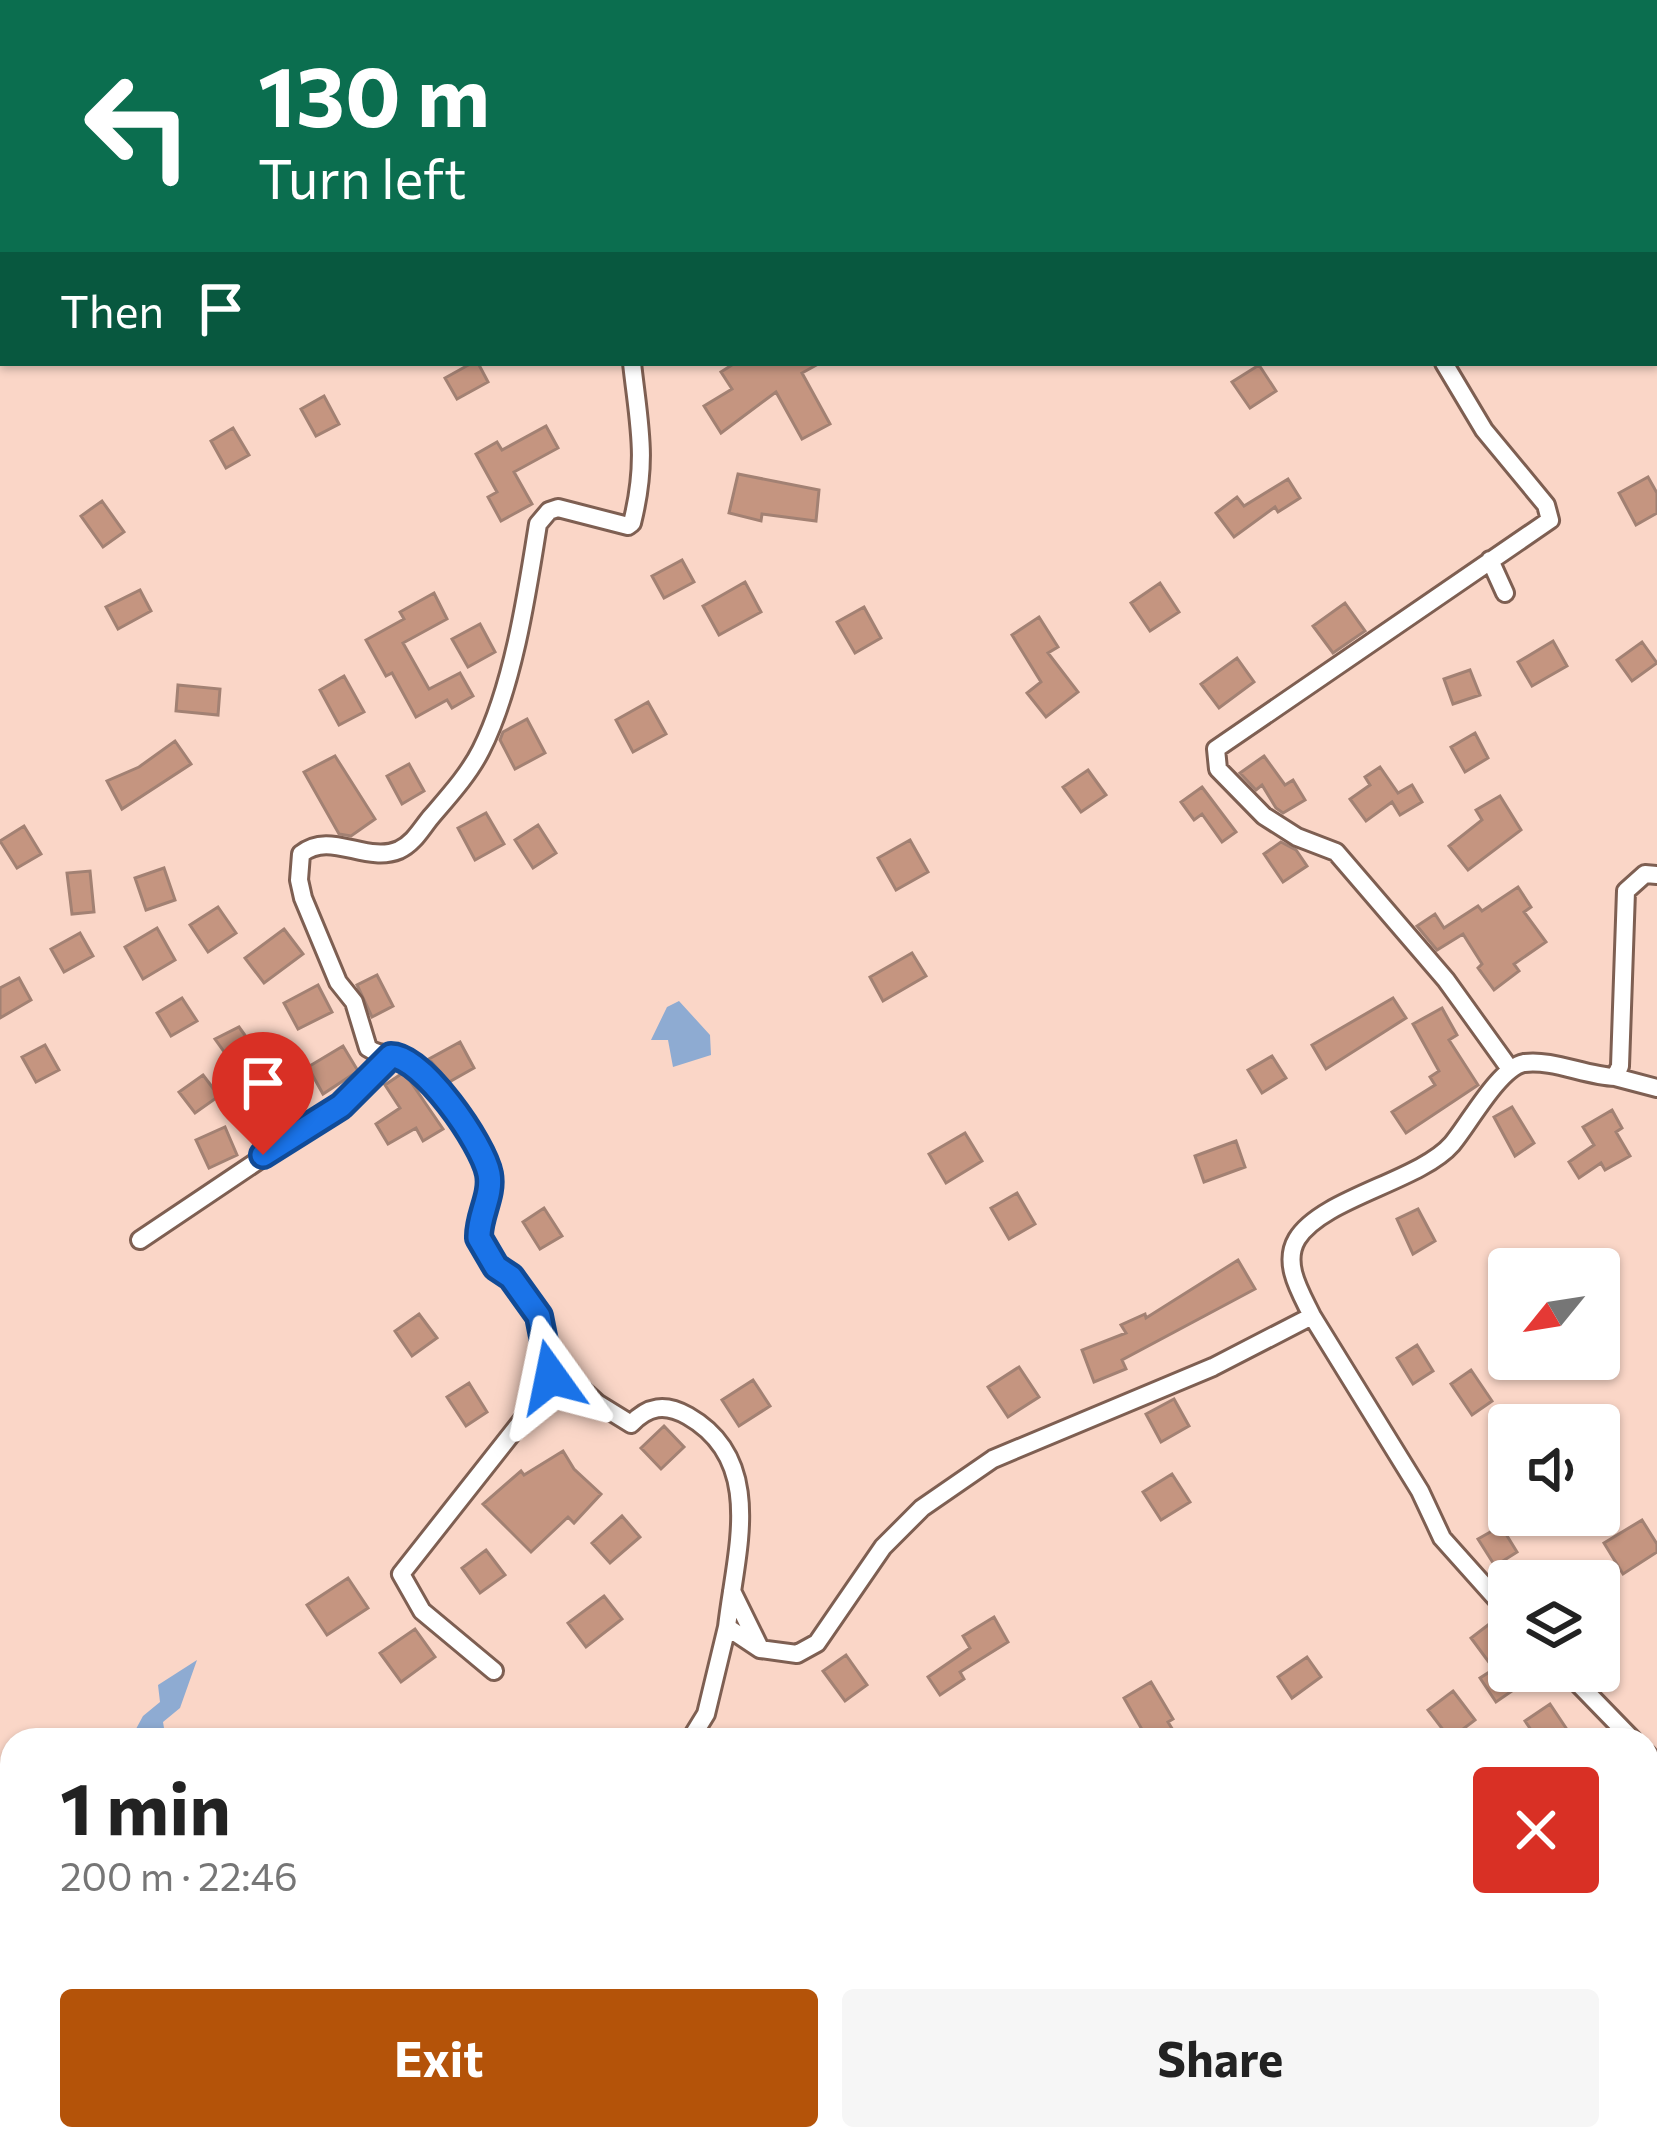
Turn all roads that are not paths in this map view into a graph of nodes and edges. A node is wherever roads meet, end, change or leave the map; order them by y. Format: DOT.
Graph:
graph roads {
  1 [pos="632,366"];
  2 [pos="1446,366"];
  3 [pos="1490,560"];
  4 [pos="1505,592"];
  5 [pos="1657,874"];
  6 [pos="391,1056"];
  7 [pos="1510,1069"];
  8 [pos="1615,1077"];
  9 [pos="1657,1088"];
  10 [pos="140,1240"];
  11 [pos="1312,1316"];
  12 [pos="551,1377"];
  13 [pos="1488,1589"];
  14 [pos="731,1590"];
  15 [pos="727,1628"];
  16 [pos="760,1649"];
  17 [pos="494,1670"];
  18 [pos="1586,1692"];
  19 [pos="697,1728"];
  20 [pos="1621,1728"];
  1 -- 6 [label="street"];
  2 -- 3 [label="street"];
  3 -- 4 [label="street"];
  3 -- 7 [label="street"];
  5 -- 8 [label="street"];
  6 -- 10 [label="street"];
  6 -- 12 [label="street"];
  7 -- 8 [label="street"];
  7 -- 11 [label="street"];
  8 -- 9 [label="street"];
  11 -- 13 [label="street"];
  11 -- 16 [label="street"];
  12 -- 14 [label="street"];
  12 -- 17 [label="street"];
  14 -- 15 [label="street"];
  14 -- 16 [label="street"];
  15 -- 16 [label="street"];
  15 -- 19 [label="street"];
  18 -- 20 [label="street"];
}
